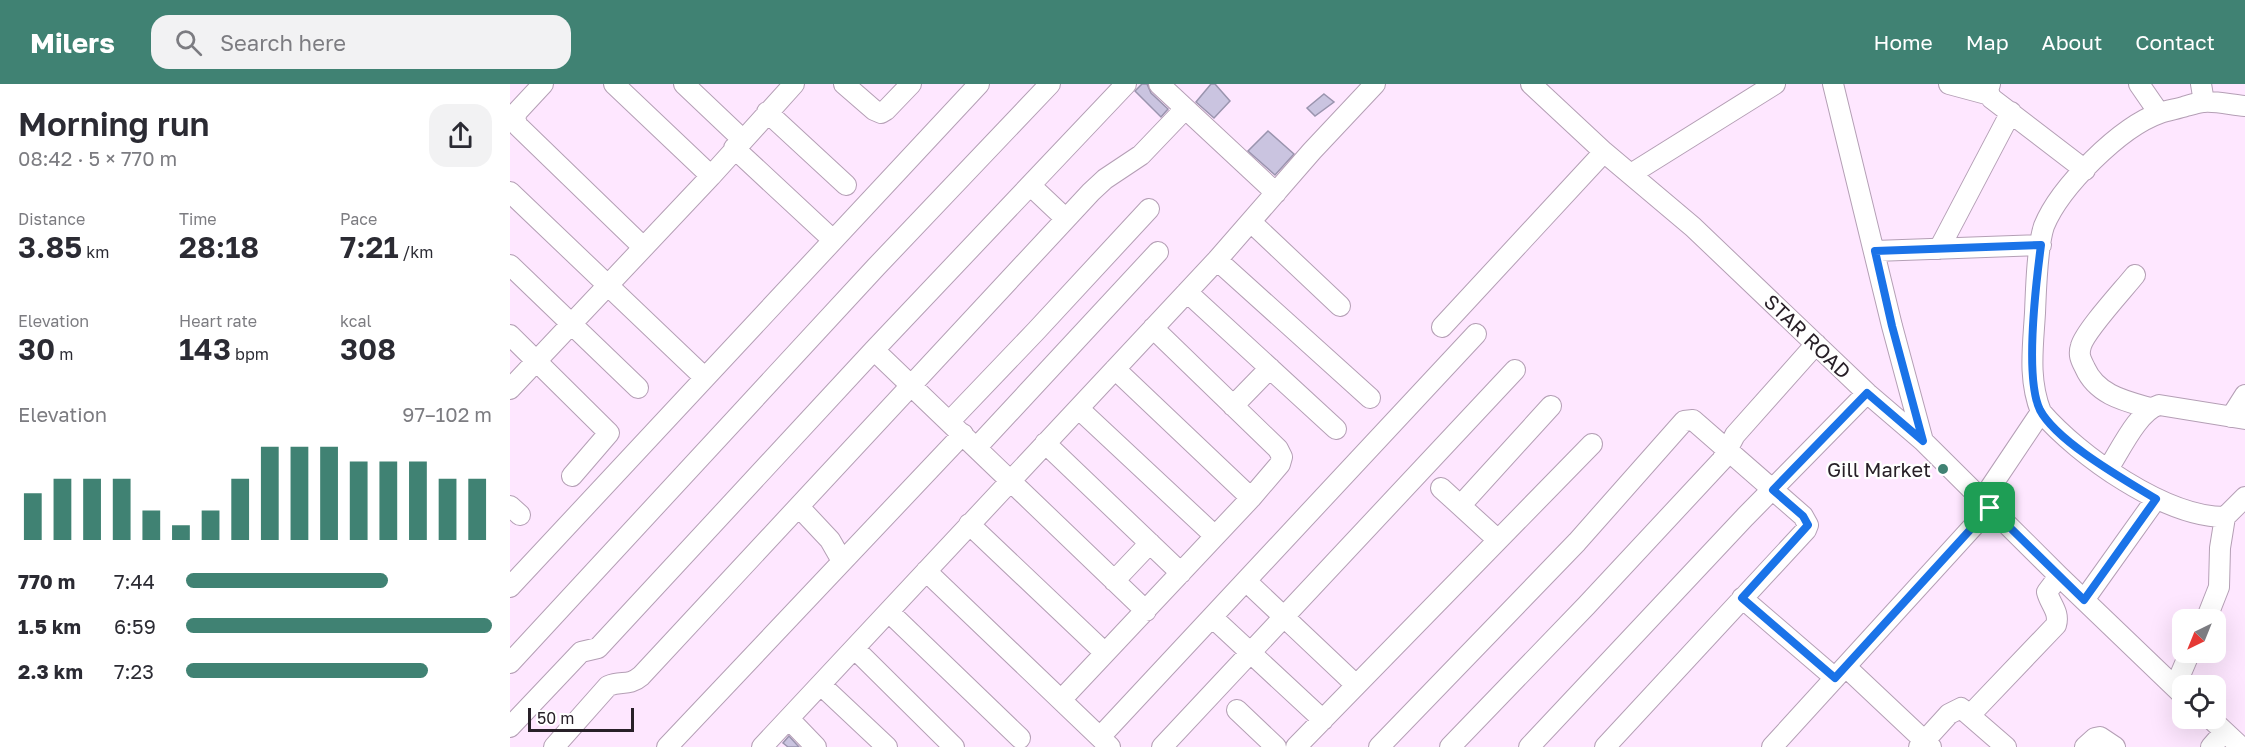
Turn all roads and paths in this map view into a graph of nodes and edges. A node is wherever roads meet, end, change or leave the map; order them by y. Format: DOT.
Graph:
graph roads {
  1 [pos="543,84"];
  2 [pos="614,84"];
  3 [pos="684,84"];
  4 [pos="794,84"];
  5 [pos="844,84"];
  6 [pos="911,84"];
  7 [pos="979,84"];
  8 [pos="1050,84"];
  9 [pos="1126,84"];
  10 [pos="1159,84"];
  11 [pos="1375,84"];
  12 [pos="1531,84"];
  13 [pos="1775,84"];
  14 [pos="1833,84"];
  15 [pos="1949,84"];
  16 [pos="2139,84"];
  17 [pos="1990,90"];
  18 [pos="2202,93"];
  19 [pos="2245,106"];
  20 [pos="1185,109"];
  21 [pos="767,112"];
  22 [pos="2011,112"];
  23 [pos="2158,113"];
  24 [pos="738,144"];
  25 [pos="1604,152"];
  26 [pos="2085,170"];
  27 [pos="1631,174"];
  28 [pos="711,176"];
  29 [pos="846,186"];
  30 [pos="1031,186"];
  31 [pos="510,192"];
  32 [pos="1275,193"];
  33 [pos="1149,209"];
  34 [pos="1066,219"];
  35 [pos="1251,222"];
  36 [pos="833,240"];
  37 [pos="2041,245"];
  38 [pos="643,248"];
  39 [pos="1939,249"];
  40 [pos="1875,251"];
  41 [pos="1158,252"];
  42 [pos="1217,260"];
  43 [pos="510,265"];
  44 [pos="2135,275"];
  45 [pos="606,286"];
  46 [pos="1188,292"];
  47 [pos="1340,306"];
  48 [pos="571,324"];
  49 [pos="1442,327"];
  50 [pos="1153,328"];
  51 [pos="1476,334"];
  52 [pos="510,335"];
  53 [pos="1816,344"];
  54 [pos="874,350"];
  55 [pos="537,360"];
  56 [pos="1270,368"];
  57 [pos="1115,369"];
  58 [pos="1515,370"];
  59 [pos="705,378"];
  60 [pos="911,384"];
  61 [pos="638,388"];
  62 [pos="510,389"];
  63 [pos="1867,393"];
  64 [pos="2245,395"];
  65 [pos="1370,398"];
  66 [pos="1233,406"];
  67 [pos="1551,406"];
  68 [pos="2150,408"];
  69 [pos="1079,409"];
  70 [pos="2041,412"];
  71 [pos="2238,418"];
  72 [pos="1336,429"];
  73 [pos="963,434"];
  74 [pos="1923,441"];
  75 [pos="1045,443"];
  76 [pos="1592,444"];
  77 [pos="1727,448"];
  78 [pos="2108,469"];
  79 [pos="572,476"];
  80 [pos="1011,481"];
  81 [pos="1441,488"];
  82 [pos="1773,490"];
  83 [pos="1251,498"];
  84 [pos="2245,498"];
  85 [pos="2156,499"];
  86 [pos="1986,504"];
  87 [pos="1461,505"];
  88 [pos="799,507"];
  89 [pos="2225,517"];
  90 [pos="969,524"];
  91 [pos="1215,536"];
  92 [pos="1498,540"];
  93 [pos="1150,543"];
  94 [pos="842,561"];
  95 [pos="926,571"];
  96 [pos="1181,573"];
  97 [pos="2060,576"];
  98 [pos="1114,581"];
  99 [pos="1246,581"];
  100 [pos="511,583"];
  101 [pos="1742,598"];
  102 [pos="2084,600"];
  103 [pos="2210,609"];
  104 [pos="1146,611"];
  105 [pos="889,612"];
  106 [pos="1212,617"];
  107 [pos="1284,617"];
  108 [pos="855,649"];
  109 [pos="1105,653"];
  110 [pos="1250,653"];
  111 [pos="510,663"];
  112 [pos="1841,673"];
  113 [pos="2172,683"];
  114 [pos="821,685"];
  115 [pos="1356,685"];
  116 [pos="1061,700"];
  117 [pos="1237,710"];
  118 [pos="1971,714"];
  119 [pos="512,719"];
  120 [pos="789,719"];
  121 [pos="1323,720"];
  122 [pos="2221,729"];
  123 [pos="2224,732"];
  124 [pos="1020,738"];
  125 [pos="1104,743"];
  126 [pos="1925,745"];
  127 [pos="554,747"];
  128 [pos="667,747"];
  129 [pos="762,747"];
  130 [pos="816,747"];
  131 [pos="887,747"];
  132 [pos="953,747"];
  133 [pos="1162,747"];
  134 [pos="1276,747"];
  135 [pos="1296,747"];
  136 [pos="1379,747"];
  137 [pos="1450,747"];
  138 [pos="1529,747"];
  139 [pos="1605,747"];
  140 [pos="1772,747"];
  141 [pos="2006,747"];
  142 [pos="2085,747"];
  143 [pos="2115,747"];
  144 [pos="2211,747"];
  145 [pos="2241,747"];
  1 -- 38 [label="street"];
  2 -- 28 [label="street"];
  3 -- 24 [label="street"];
  4 -- 21 [label="street"];
  5 -- 6 [label="street"];
  7 -- 36 [label="street"];
  8 -- 111 [label="street"];
  9 -- 30 [label="street"];
  10 -- 20 [label="street"];
  11 -- 32 [label="street"];
  12 -- 25 [label="street, STAR ROAD"];
  13 -- 27 [label="street"];
  14 -- 40 [label="street"];
  15 -- 17 [label="street"];
  16 -- 23 [label="street"];
  17 -- 22 [label="street"];
  18 -- 19 [label="street"];
  18 -- 23 [label="street"];
  20 -- 32 [label="street"];
  20 -- 34 [label="street"];
  21 -- 24 [label="street"];
  21 -- 29 [label="street"];
  22 -- 26 [label="street"];
  22 -- 39 [label="street"];
  23 -- 26 [label="street"];
  24 -- 28 [label="street"];
  24 -- 36 [label="street"];
  25 -- 27 [label="street, STAR ROAD"];
  25 -- 49 [label="street"];
  26 -- 37 [label="street"];
  27 -- 53 [label="street, STAR ROAD"];
  28 -- 38 [label="street"];
  30 -- 34 [label="street"];
  30 -- 54 [label="street"];
  31 -- 45 [label="street"];
  32 -- 35 [label="street"];
  33 -- 73 [label="street"];
  34 -- 60 [label="street"];
  35 -- 42 [label="street"];
  35 -- 47 [label="street"];
  36 -- 59 [label="street"];
  37 -- 39 [label="street"];
  37 -- 70 [label="street"];
  38 -- 45 [label="street"];
  39 -- 40 [label="street"];
  40 -- 74 [label="street"];
  41 -- 73 [label="street"];
  42 -- 46 [label="street"];
  42 -- 65 [label="street"];
  43 -- 48 [label="street"];
  44 -- 68 [label="street"];
  45 -- 48 [label="street"];
  45 -- 59 [label="street"];
  46 -- 50 [label="street"];
  46 -- 56 [label="street"];
  48 -- 55 [label="street"];
  48 -- 61 [label="street"];
  50 -- 57 [label="street"];
  50 -- 66 [label="street"];
  51 -- 99 [label="street"];
  52 -- 55 [label="street"];
  53 -- 63 [label="street, STAR ROAD"];
  53 -- 77 [label="street"];
  54 -- 60 [label="street"];
  54 -- 119 [label="street"];
  55 -- 62 [label="street"];
  55 -- 79 [label="street"];
  56 -- 66 [label="street"];
  56 -- 72 [label="street"];
  57 -- 69 [label="street"];
  57 -- 83 [label="street"];
  58 -- 107 [label="street"];
  59 -- 100 [label="street"];
  60 -- 73 [label="street"];
  60 -- 88 [label="street"];
  63 -- 74 [label="street, STAR ROAD"];
  63 -- 82 [label="street"];
  64 -- 71 [label="street"];
  66 -- 83 [label="street"];
  67 -- 87 [label="street"];
  68 -- 71 [label="street"];
  68 -- 78 [label="street"];
  69 -- 75 [label="street"];
  69 -- 91 [label="street"];
  70 -- 78 [label="street"];
  70 -- 86 [label="street"];
  73 -- 80 [label="street"];
  73 -- 94 [label="street"];
  74 -- 86 [label="street, STAR ROAD"];
  75 -- 80 [label="street"];
  75 -- 93 [label="street"];
  76 -- 92 [label="street"];
  77 -- 82 [label="street"];
  77 -- 136 [label="street"];
  77 -- 137 [label="street"];
  78 -- 85 [label="street"];
  80 -- 90 [label="street"];
  80 -- 98 [label="street"];
  81 -- 87 [label="street"];
  82 -- 101 [label="street"];
  82 -- 138 [label="street"];
  83 -- 91 [label="street"];
  84 -- 89 [label="street"];
  85 -- 89 [label="street"];
  85 -- 102 [label="street"];
  86 -- 97 [label="street, STAR ROAD"];
  86 -- 112 [label="street"];
  87 -- 92 [label="street"];
  88 -- 94 [label="street"];
  88 -- 127 [label="street"];
  89 -- 103 [label="street"];
  90 -- 95 [label="street"];
  90 -- 109 [label="street"];
  91 -- 96 [label="street"];
  92 -- 115 [label="street"];
  93 -- 96 [label="street"];
  93 -- 98 [label="street"];
  94 -- 128 [label="street"];
  95 -- 105 [label="street"];
  95 -- 116 [label="street"];
  96 -- 104 [label="street"];
  97 -- 102 [label="street, STAR ROAD"];
  97 -- 118 [label="street"];
  98 -- 104 [label="street"];
  99 -- 106 [label="street"];
  99 -- 107 [label="street"];
  101 -- 112 [label="street"];
  101 -- 139 [label="street"];
  102 -- 113 [label="street, STAR ROAD"];
  104 -- 109 [label="street"];
  105 -- 108 [label="street"];
  105 -- 124 [label="street"];
  106 -- 110 [label="street"];
  106 -- 125 [label="street"];
  107 -- 110 [label="street"];
  107 -- 115 [label="street"];
  108 -- 114 [label="street"];
  108 -- 132 [label="street"];
  109 -- 116 [label="street"];
  110 -- 121 [label="street"];
  110 -- 133 [label="street"];
  112 -- 126 [label="street"];
  112 -- 140 [label="street"];
  114 -- 120 [label="street"];
  114 -- 131 [label="street"];
  115 -- 121 [label="street"];
  116 -- 125 [label="street"];
  117 -- 134 [label="street"];
  118 -- 126 [label="street"];
  118 -- 141 [label="street"];
  120 -- 129 [label="street"];
  120 -- 130 [label="street"];
  121 -- 135 [label="street"];
  122 -- 123 [label="street"];
  123 -- 144 [label="street"];
  123 -- 145 [label="street"];
  142 -- 143 [label="street"];
}
